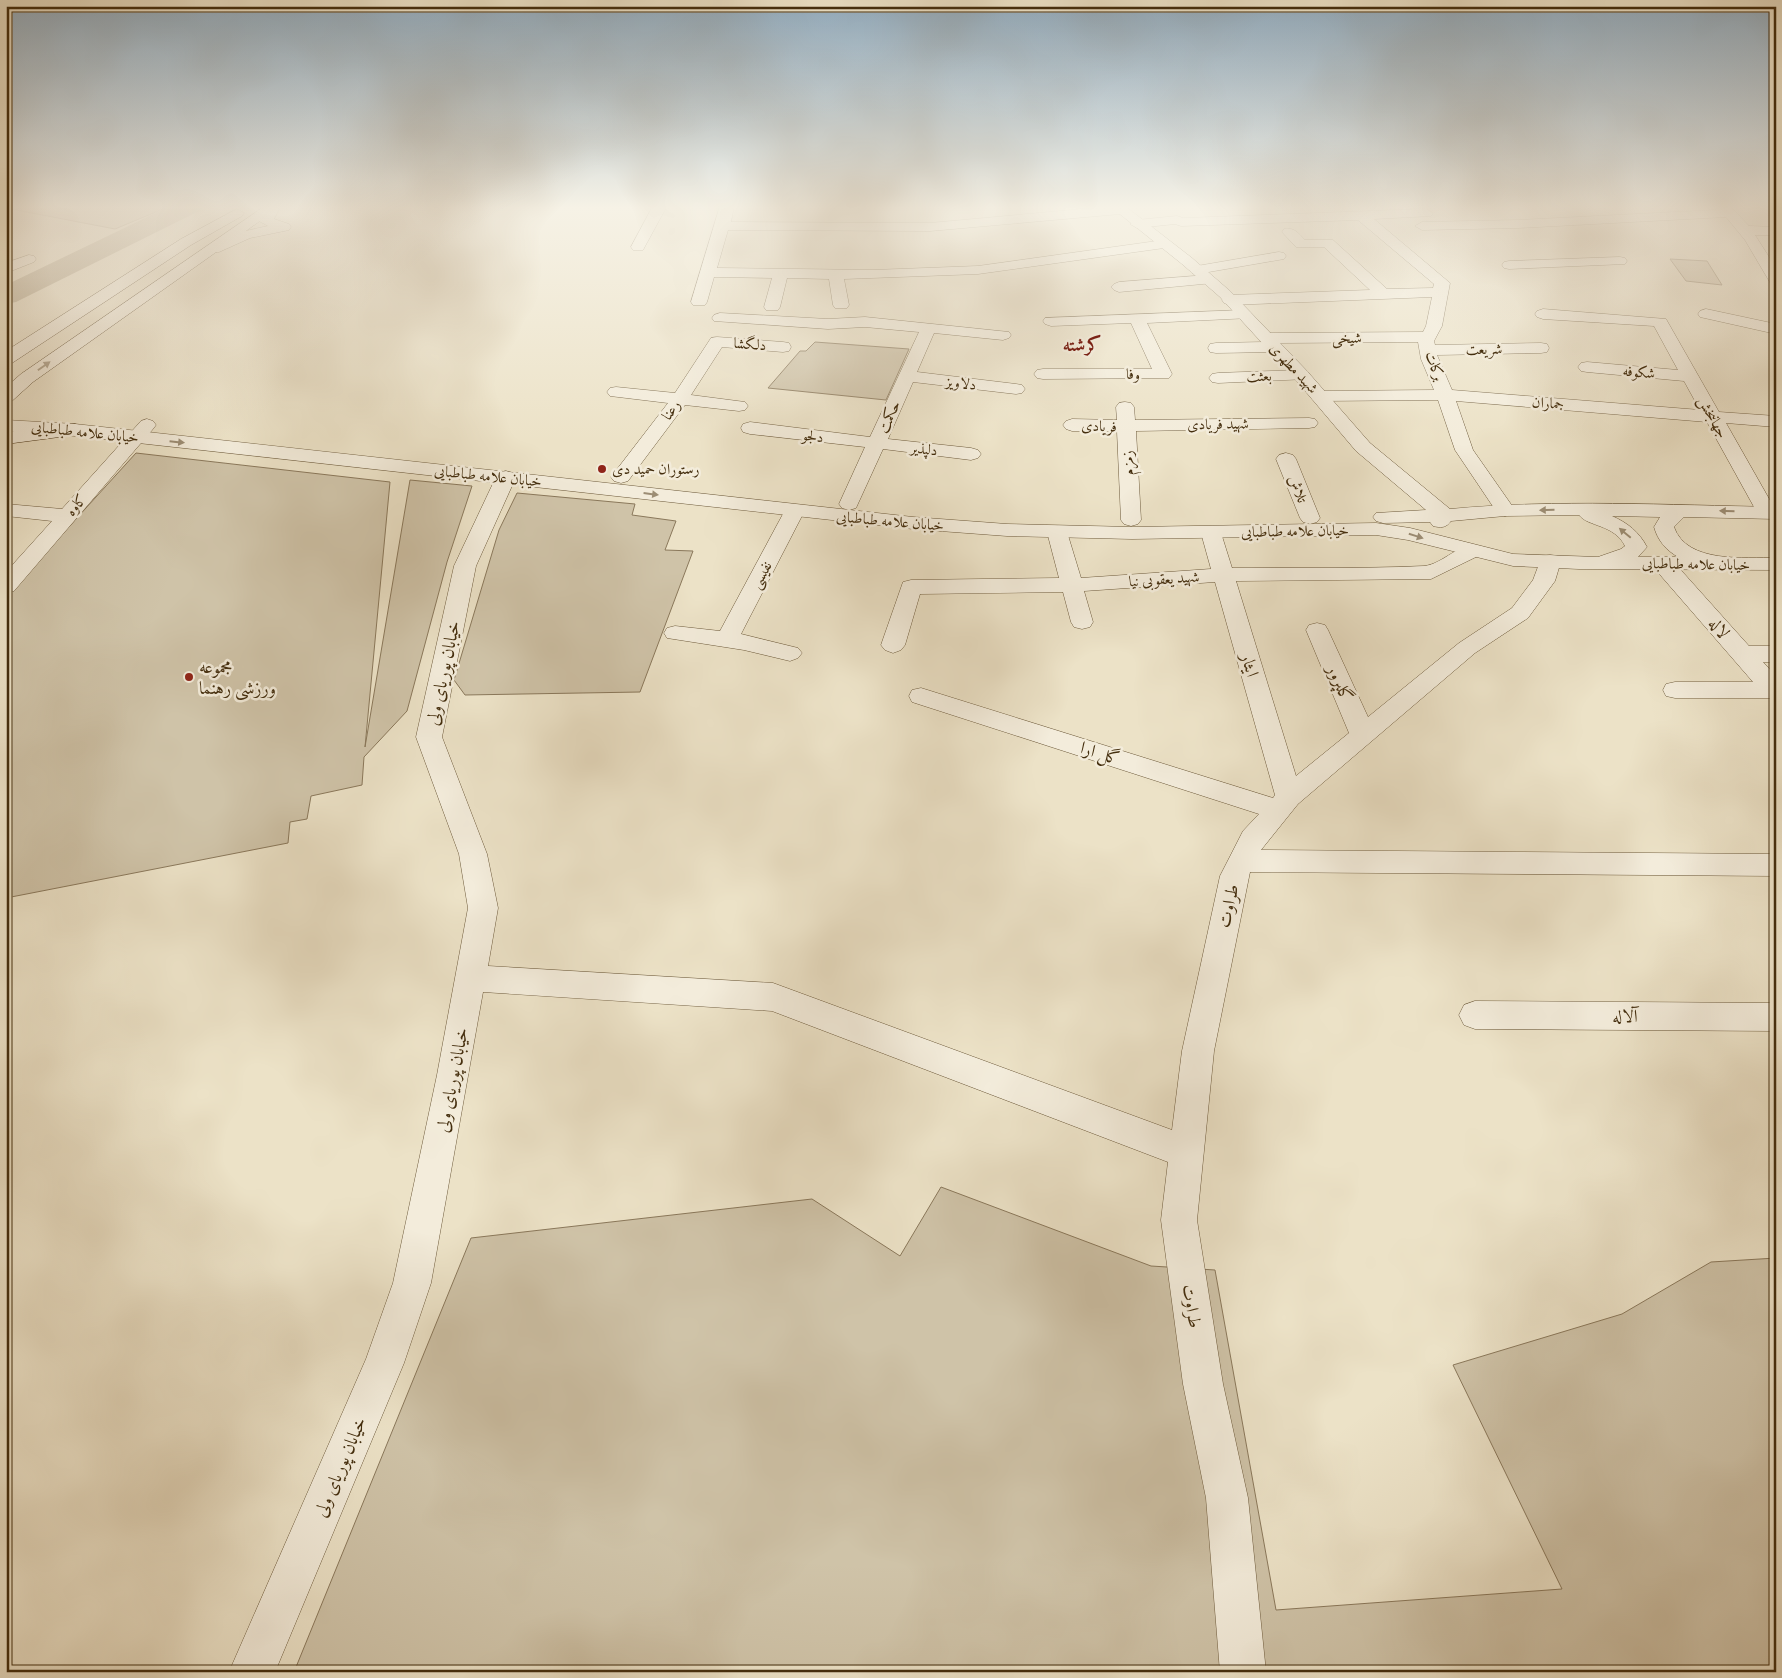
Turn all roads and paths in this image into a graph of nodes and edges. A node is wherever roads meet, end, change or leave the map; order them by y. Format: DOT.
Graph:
graph roads {
  1 [pos="121,284"];
  2 [pos="163,284"];
  3 [pos="704,284"];
  4 [pos="778,284"];
  5 [pos="838,284"];
  6 [pos="1138,284"];
  7 [pos="1212,284"];
  8 [pos="1373,284"];
  9 [pos="1442,284"];
  10 [pos="1119,287"];
  11 [pos="1441,292"];
  12 [pos="1383,294"];
  13 [pos="1230,300"];
  14 [pos="699,302"];
  15 [pos="841,305"];
  16 [pos="772,307"];
  17 [pos="1543,314"];
  18 [pos="1706,314"];
  19 [pos="1244,315"];
  20 [pos="720,318"];
  21 [pos="1138,320"];
  22 [pos="1051,321"];
  23 [pos="928,329"];
  24 [pos="1776,329"];
  25 [pos="1003,335"];
  26 [pos="717,342"];
  27 [pos="1271,343"];
  28 [pos="1428,344"];
  29 [pos="783,347"];
  30 [pos="1216,348"];
  31 [pos="1541,348"];
  32 [pos="6,359"];
  33 [pos="1587,367"];
  34 [pos="1043,374"];
  35 [pos="1301,375"];
  36 [pos="907,376"];
  37 [pos="1690,376"];
  38 [pos="1218,378"];
  39 [pos="1016,389"];
  40 [pos="616,392"];
  41 [pos="1445,395"];
  42 [pos="1319,396"];
  43 [pos="6,397"];
  44 [pos="680,399"];
  45 [pos="738,406"];
  46 [pos="6,407"];
  47 [pos="1124,407"];
  48 [pos="1712,416"];
  49 [pos="1309,422"];
  50 [pos="1776,422"];
  51 [pos="6,425"];
  52 [pos="1072,425"];
  53 [pos="1126,426"];
  54 [pos="750,428"];
  55 [pos="75,430"];
  56 [pos="141,431"];
  57 [pos="6,438"];
  58 [pos="876,443"];
  59 [pos="971,454"];
  60 [pos="1286,459"];
  61 [pos="506,477"];
  62 [pos="617,483"];
  63 [pos="796,505"];
  64 [pos="1572,509"];
  65 [pos="6,510"];
  66 [pos="846,510"];
  67 [pos="1505,510"];
  68 [pos="1679,511"];
  69 [pos="1771,513"];
  70 [pos="67,516"];
  71 [pos="1445,516"];
  72 [pos="1310,518"];
  73 [pos="1056,525"];
  74 [pos="1209,526"];
  75 [pos="1131,527"];
  76 [pos="1473,551"];
  77 [pos="1550,562"];
  78 [pos="1593,563"];
  79 [pos="1663,564"];
  80 [pos="1715,564"];
  81 [pos="1776,564"];
  82 [pos="1223,575"];
  83 [pos="1071,585"];
  84 [pos="6,586"];
  85 [pos="1082,622"];
  86 [pos="1317,630"];
  87 [pos="675,633"];
  88 [pos="727,639"];
  89 [pos="893,645"];
  90 [pos="790,653"];
  91 [pos="1742,654"];
  92 [pos="1776,654"];
  93 [pos="1675,690"];
  94 [pos="1775,691"];
  95 [pos="921,696"];
  96 [pos="1363,735"];
  97 [pos="1284,803"];
  98 [pos="1242,861"];
  99 [pos="1776,865"];
  100 [pos="471,978"];
  101 [pos="1475,1015"];
  102 [pos="1776,1017"];
  103 [pos="1186,1152"];
  104 [pos="252,1672"];
  105 [pos="1243,1672"];
  1 -- 32 [label="street"];
  43 -- 2 [label="street, one-way"];
  3 -- 14 [label="street"];
  4 -- 16 [label="street"];
  5 -- 15 [label="street"];
  6 -- 10 [label="street"];
  7 -- 13 [label="street, شهید مطهری"];
  8 -- 12 [label="street"];
  9 -- 11 [label="street"];
  11 -- 12 [label="street"];
  11 -- 28 [label="street, برکات"];
  12 -- 13 [label="street"];
  13 -- 19 [label="street, شهید مطهری"];
  17 -- 37 [label="street, جهانبخش"];
  18 -- 24 [label="street"];
  19 -- 21 [label="street"];
  19 -- 27 [label="street, شهید مطهری"];
  20 -- 23 [label="street"];
  21 -- 22 [label="street"];
  21 -- 34 [label="street, وفا"];
  23 -- 25 [label="street"];
  23 -- 36 [label="street, حکمت"];
  26 -- 29 [label="street, دلگشا"];
  26 -- 44 [label="street, رعنا"];
  27 -- 28 [label="street, شیخی"];
  27 -- 30 [label="street, شیخی"];
  27 -- 35 [label="street, شهید مطهری"];
  28 -- 31 [label="street, شریعت"];
  28 -- 41 [label="street, برکات"];
  33 -- 37 [label="street, شکوفه"];
  35 -- 38 [label="street, بعثت"];
  35 -- 42 [label="street, شهید مطهری"];
  36 -- 39 [label="street, دلاویز"];
  36 -- 58 [label="street, حکمت"];
  37 -- 48 [label="street, جهانبخش"];
  40 -- 44 [label="street"];
  41 -- 42 [label="street, جماران"];
  41 -- 48 [label="street, جماران"];
  41 -- 67 [label="street, برکات"];
  42 -- 71 [label="street, شهید مطهری"];
  44 -- 45 [label="street"];
  44 -- 62 [label="street, رعنا"];
  46 -- 56 [label="street, خیابان علامه طباطبایی"];
  47 -- 53 [label="street, زمزم"];
  48 -- 50 [label="street, جماران"];
  48 -- 69 [label="street, جهانبخش"];
  49 -- 53 [label="street, شهید فریادی"];
  51 -- 55 [label="street, خیابان علامه طباطبایی"];
  52 -- 53 [label="street, فریادی"];
  53 -- 75 [label="street, زمزم"];
  54 -- 58 [label="street, دلجو"];
  55 -- 56 [label="street, خیابان علامه طباطبایی"];
  55 -- 57 [label="street"];
  56 -- 61 [label="street, خیابان علامه طباطبایی, one-way"];
  56 -- 62 [label="street, خیابان علامه طباطبایی"];
  56 -- 70 [label="street, کاوه"];
  58 -- 59 [label="street, دلپذیر"];
  58 -- 66 [label="street, حکمت"];
  60 -- 72 [label="street, تلاش"];
  61 -- 62 [label="street, خیابان علامه طباطبایی"];
  61 -- 100 [label="street, خیابان پوریای ولی"];
  62 -- 63 [label="street, خیابان علامه طباطبایی"];
  63 -- 66 [label="street, خیابان علامه طباطبایی"];
  63 -- 88 [label="street, نفیسی"];
  64 -- 67 [label="street, خیابان علامه طباطبایی, one-way"];
  64 -- 68 [label="street, خیابان علامه طباطبایی"];
  78 -- 64 [label="street, one-way"];
  65 -- 70 [label="street"];
  66 -- 73 [label="street, خیابان علامه طباطبایی"];
  67 -- 71 [label="street, خیابان علامه طباطبایی"];
  69 -- 68 [label="street, خیابان علامه طباطبایی, one-way"];
  68 -- 80 [label="street"];
  70 -- 84 [label="street, کاوه"];
  71 -- 72 [label="street, خیابان علامه طباطبایی"];
  71 -- 76 [label="street"];
  72 -- 74 [label="street, خیابان علامه طباطبایی"];
  73 -- 75 [label="street, خیابان علامه طباطبایی"];
  73 -- 83 [label="street"];
  74 -- 75 [label="street, خیابان علامه طباطبایی"];
  74 -- 76 [label="street, خیابان علامه طباطبایی, one-way"];
  74 -- 82 [label="street, ایثار"];
  76 -- 77 [label="street, خیابان علامه طباطبایی"];
  76 -- 82 [label="street, شهید یعقوبی نیا"];
  77 -- 78 [label="street, خیابان علامه طباطبایی"];
  77 -- 96 [label="street, طراوت"];
  78 -- 79 [label="street, خیابان علامه طباطبایی"];
  79 -- 80 [label="street, خیابان علامه طباطبایی"];
  79 -- 91 [label="street, لاله"];
  80 -- 81 [label="street, خیابان علامه طباطبایی"];
  82 -- 83 [label="street, شهید یعقوبی نیا"];
  82 -- 97 [label="street, ایثار"];
  83 -- 85 [label="street"];
  83 -- 89 [label="street, شهید یعقوبی نیا"];
  86 -- 96 [label="street, گلپرور"];
  87 -- 88 [label="street"];
  88 -- 90 [label="street"];
  91 -- 92 [label="street"];
  91 -- 94 [label="street, لاله"];
  93 -- 94 [label="street"];
  95 -- 97 [label="street, گل ارا"];
  96 -- 97 [label="street, طراوت"];
  97 -- 98 [label="street, طراوت"];
  98 -- 99 [label="street"];
  98 -- 103 [label="street, طراوت"];
  100 -- 103 [label="street"];
  100 -- 104 [label="street, خیابان پوریای ولی"];
  101 -- 102 [label="street, آلاله"];
  103 -- 105 [label="street, طراوت"];
}
